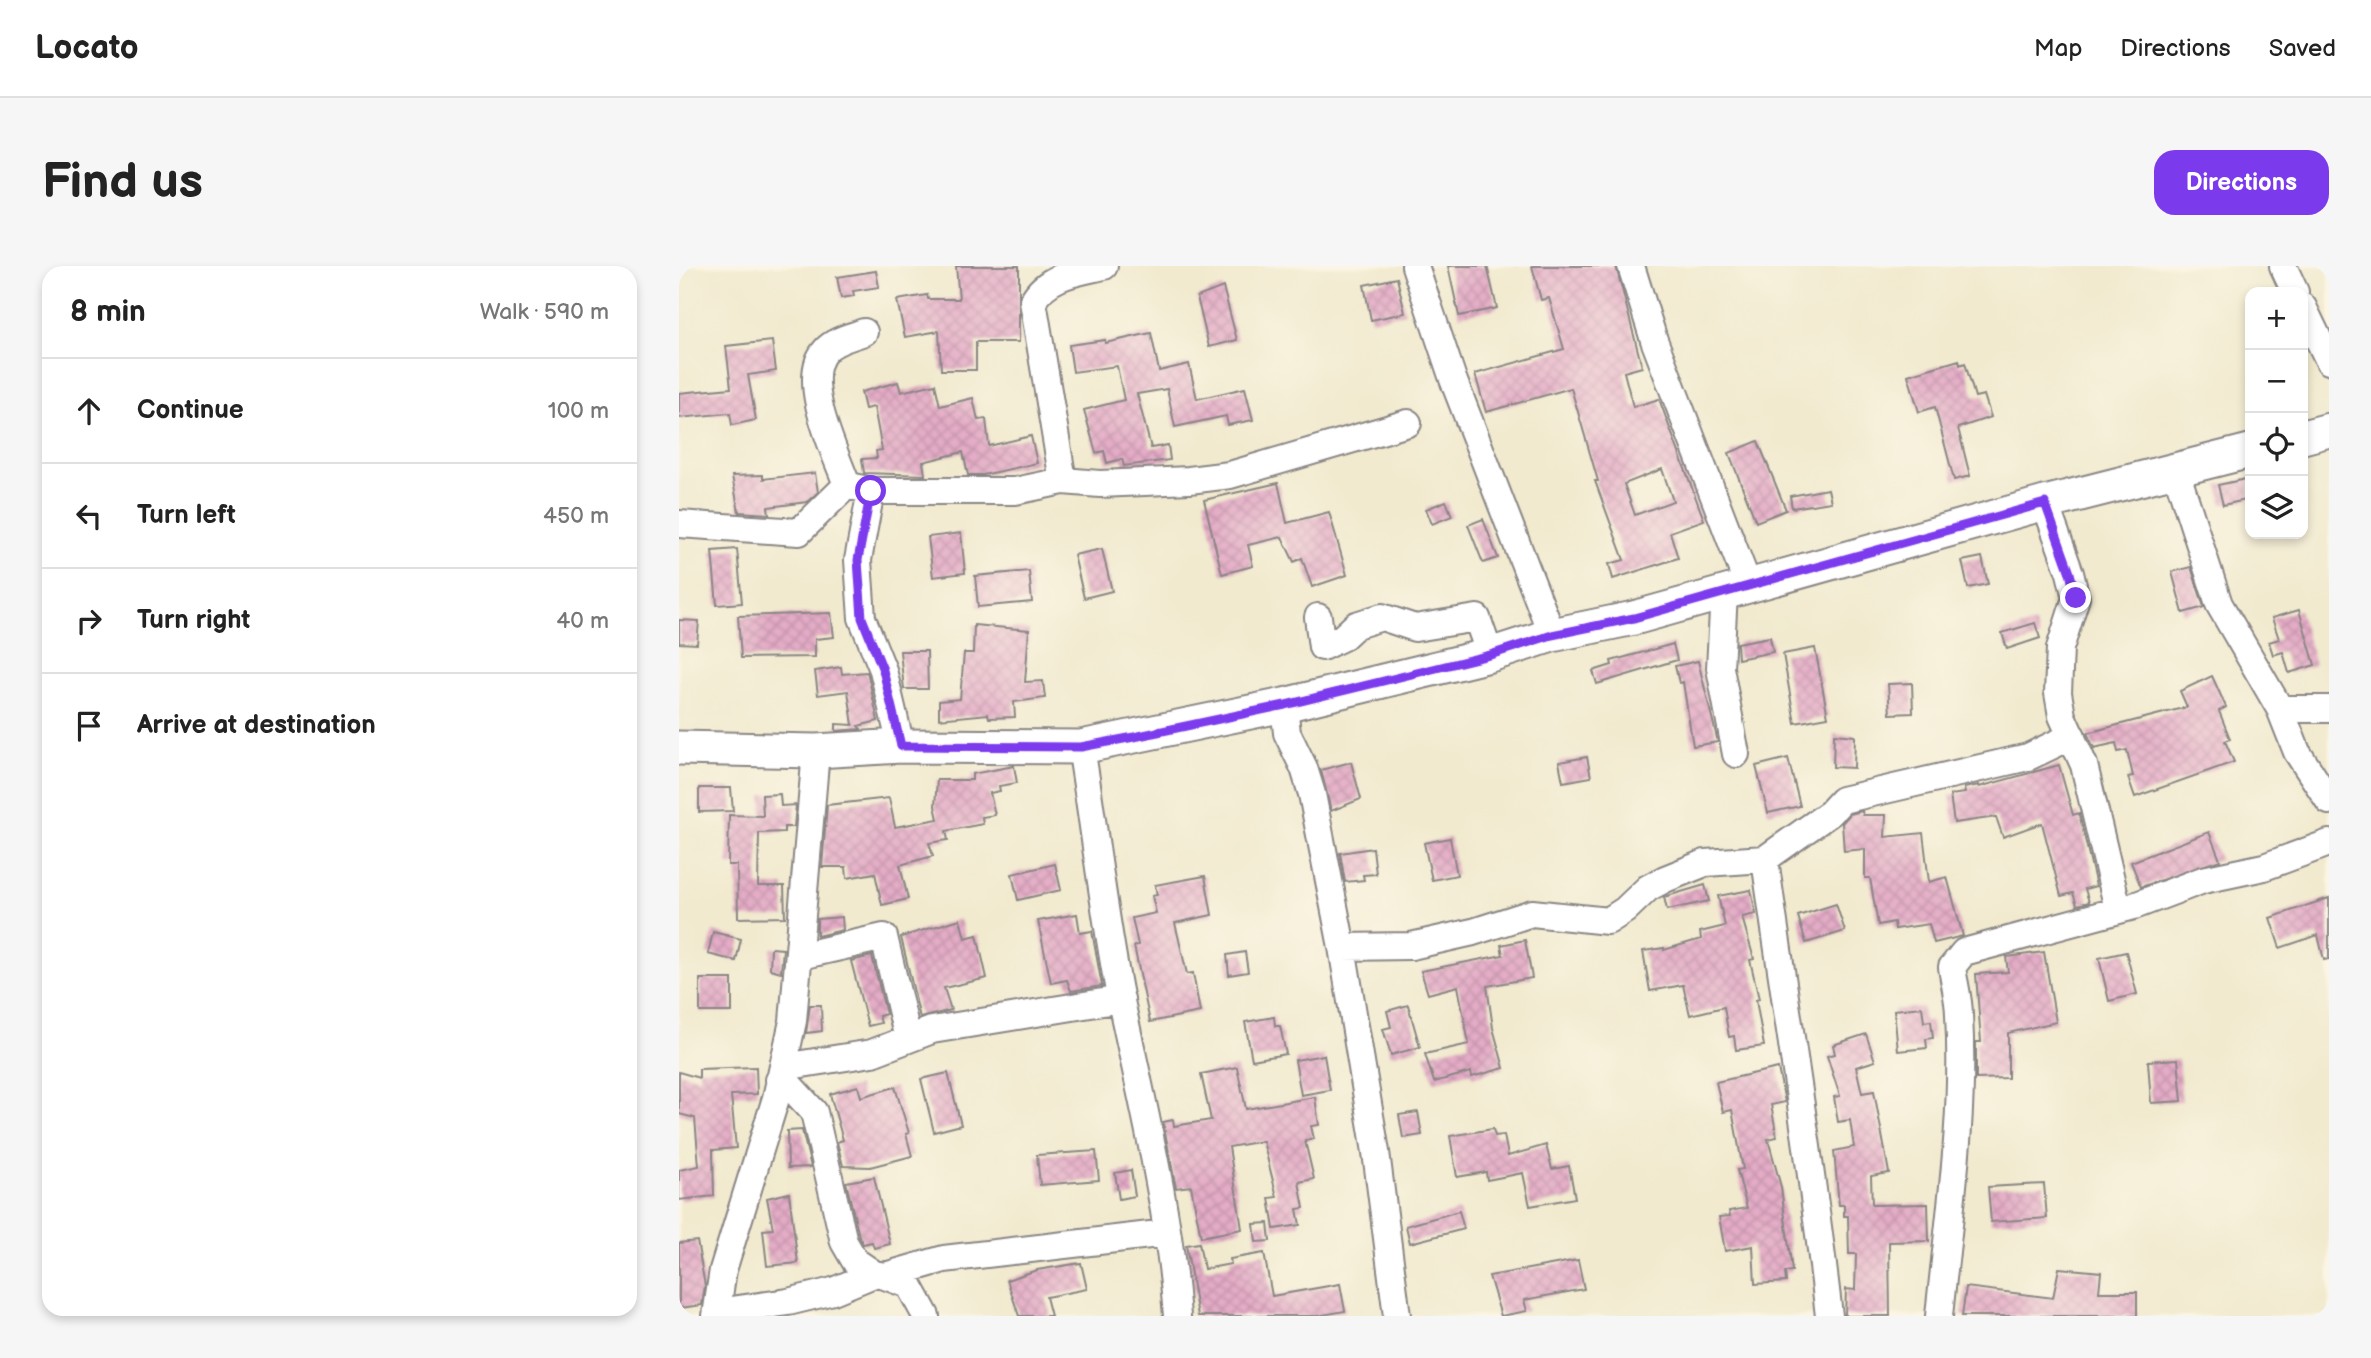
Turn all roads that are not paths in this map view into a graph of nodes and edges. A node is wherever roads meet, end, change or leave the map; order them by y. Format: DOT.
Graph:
graph roads {
  1 [pos="1104,266"];
  2 [pos="1415,266"];
  3 [pos="1631,266"];
  4 [pos="2283,266"];
  5 [pos="2293,287"];
  6 [pos="2308,317"];
  7 [pos="864,332"];
  8 [pos="2329,361"];
  9 [pos="1408,423"];
  10 [pos="2329,430"];
  11 [pos="2308,436"];
  12 [pos="2245,452"];
  13 [pos="2176,471"];
  14 [pos="1063,481"];
  15 [pos="859,488"];
  16 [pos="2045,503"];
  17 [pos="679,524"];
  18 [pos="1736,588"];
  19 [pos="1318,617"];
  20 [pos="1552,635"];
  21 [pos="1490,655"];
  22 [pos="1285,705"];
  23 [pos="2280,709"];
  24 [pos="2329,709"];
  25 [pos="2072,736"];
  26 [pos="901,746"];
  27 [pos="1081,747"];
  28 [pos="679,748"];
  29 [pos="816,751"];
  30 [pos="1736,754"];
  31 [pos="2329,801"];
  32 [pos="2329,843"];
  33 [pos="1765,859"];
  34 [pos="2118,909"];
  35 [pos="1342,947"];
  36 [pos="800,956"];
  37 [pos="1121,999"];
  38 [pos="908,1040"];
  39 [pos="781,1074"];
  40 [pos="1167,1233"];
  41 [pos="927,1263"];
  42 [pos="880,1275"];
  43 [pos="923,1307"];
  44 [pos="716,1314"];
  45 [pos="1177,1316"];
  46 [pos="1397,1316"];
  47 [pos="1829,1316"];
  48 [pos="1939,1316"];
  1 -- 14 [label="street"];
  2 -- 20 [label="street"];
  3 -- 18 [label="street"];
  4 -- 5 [label="street"];
  6 -- 8 [label="street"];
  7 -- 15 [label="street"];
  9 -- 14 [label="street"];
  10 -- 11 [label="main road"];
  12 -- 13 [label="main road"];
  13 -- 16 [label="main road"];
  13 -- 23 [label="street"];
  14 -- 15 [label="street"];
  15 -- 17 [label="street"];
  15 -- 26 [label="street"];
  16 -- 18 [label="main road"];
  16 -- 25 [label="street"];
  18 -- 20 [label="main road"];
  18 -- 30 [label="street"];
  19 -- 21 [label="street"];
  20 -- 21 [label="main road"];
  21 -- 22 [label="main road"];
  22 -- 27 [label="main road"];
  22 -- 35 [label="street"];
  23 -- 24 [label="street"];
  23 -- 31 [label="street"];
  25 -- 33 [label="street"];
  25 -- 34 [label="street"];
  26 -- 27 [label="main road"];
  26 -- 29 [label="main road"];
  27 -- 37 [label="street"];
  28 -- 29 [label="main road"];
  29 -- 36 [label="street"];
  32 -- 34 [label="street"];
  33 -- 35 [label="street"];
  33 -- 47 [label="street"];
  34 -- 48 [label="street"];
  35 -- 46 [label="street"];
  36 -- 38 [label="street"];
  36 -- 39 [label="street"];
  37 -- 38 [label="street"];
  37 -- 40 [label="street"];
  38 -- 39 [label="street"];
  39 -- 42 [label="street"];
  39 -- 44 [label="street"];
  40 -- 41 [label="street"];
  40 -- 45 [label="street"];
  41 -- 42 [label="street"];
  41 -- 43 [label="street"];
  42 -- 43 [label="street"];
  42 -- 44 [label="street"];
}
